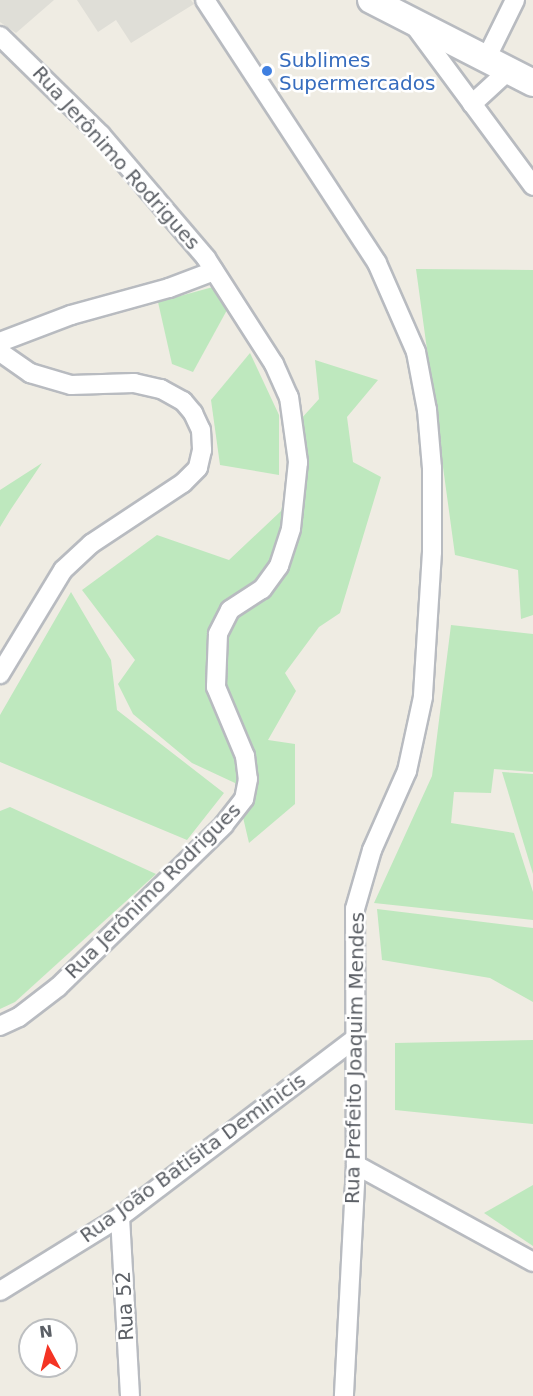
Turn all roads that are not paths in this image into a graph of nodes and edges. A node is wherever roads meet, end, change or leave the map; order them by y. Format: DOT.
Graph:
graph roads {
  1 [pos="205,0"];
  2 [pos="371,0"];
  3 [pos="515,0"];
  4 [pos="413,23"];
  5 [pos="0,36"];
  6 [pos="497,65"];
  7 [pos="533,83"];
  8 [pos="472,104"];
  9 [pos="533,186"];
  10 [pos="214,271"];
  11 [pos="0,342"];
  12 [pos="0,352"];
  13 [pos="0,674"];
  14 [pos="0,1026"];
  15 [pos="353,1040"];
  16 [pos="356,1165"];
  17 [pos="120,1217"];
  18 [pos="533,1262"];
  19 [pos="0,1291"];
  20 [pos="130,1396"];
  21 [pos="344,1396"];
  1 -- 15 [label="street, Rua Prefeito Joaquim Mendes"];
  2 -- 4 [label="main road"];
  3 -- 6 [label="street"];
  4 -- 6 [label="main road"];
  4 -- 8 [label="street"];
  5 -- 10 [label="street, Rua Jerônimo Rodrigues"];
  6 -- 7 [label="main road"];
  6 -- 8 [label="street"];
  8 -- 9 [label="street"];
  10 -- 11 [label="street"];
  10 -- 14 [label="street, Rua Jerônimo Rodrigues"];
  12 -- 13 [label="street"];
  15 -- 16 [label="street, Rua Prefeito Joaquim Mendes"];
  15 -- 17 [label="street, Rua João Batisita Deminicis"];
  16 -- 18 [label="street"];
  16 -- 21 [label="street, Rua Prefeito Joaquim Mendes"];
  17 -- 19 [label="street, Rua João Batisita Deminicis"];
  17 -- 20 [label="street, Rua 52"];
}
